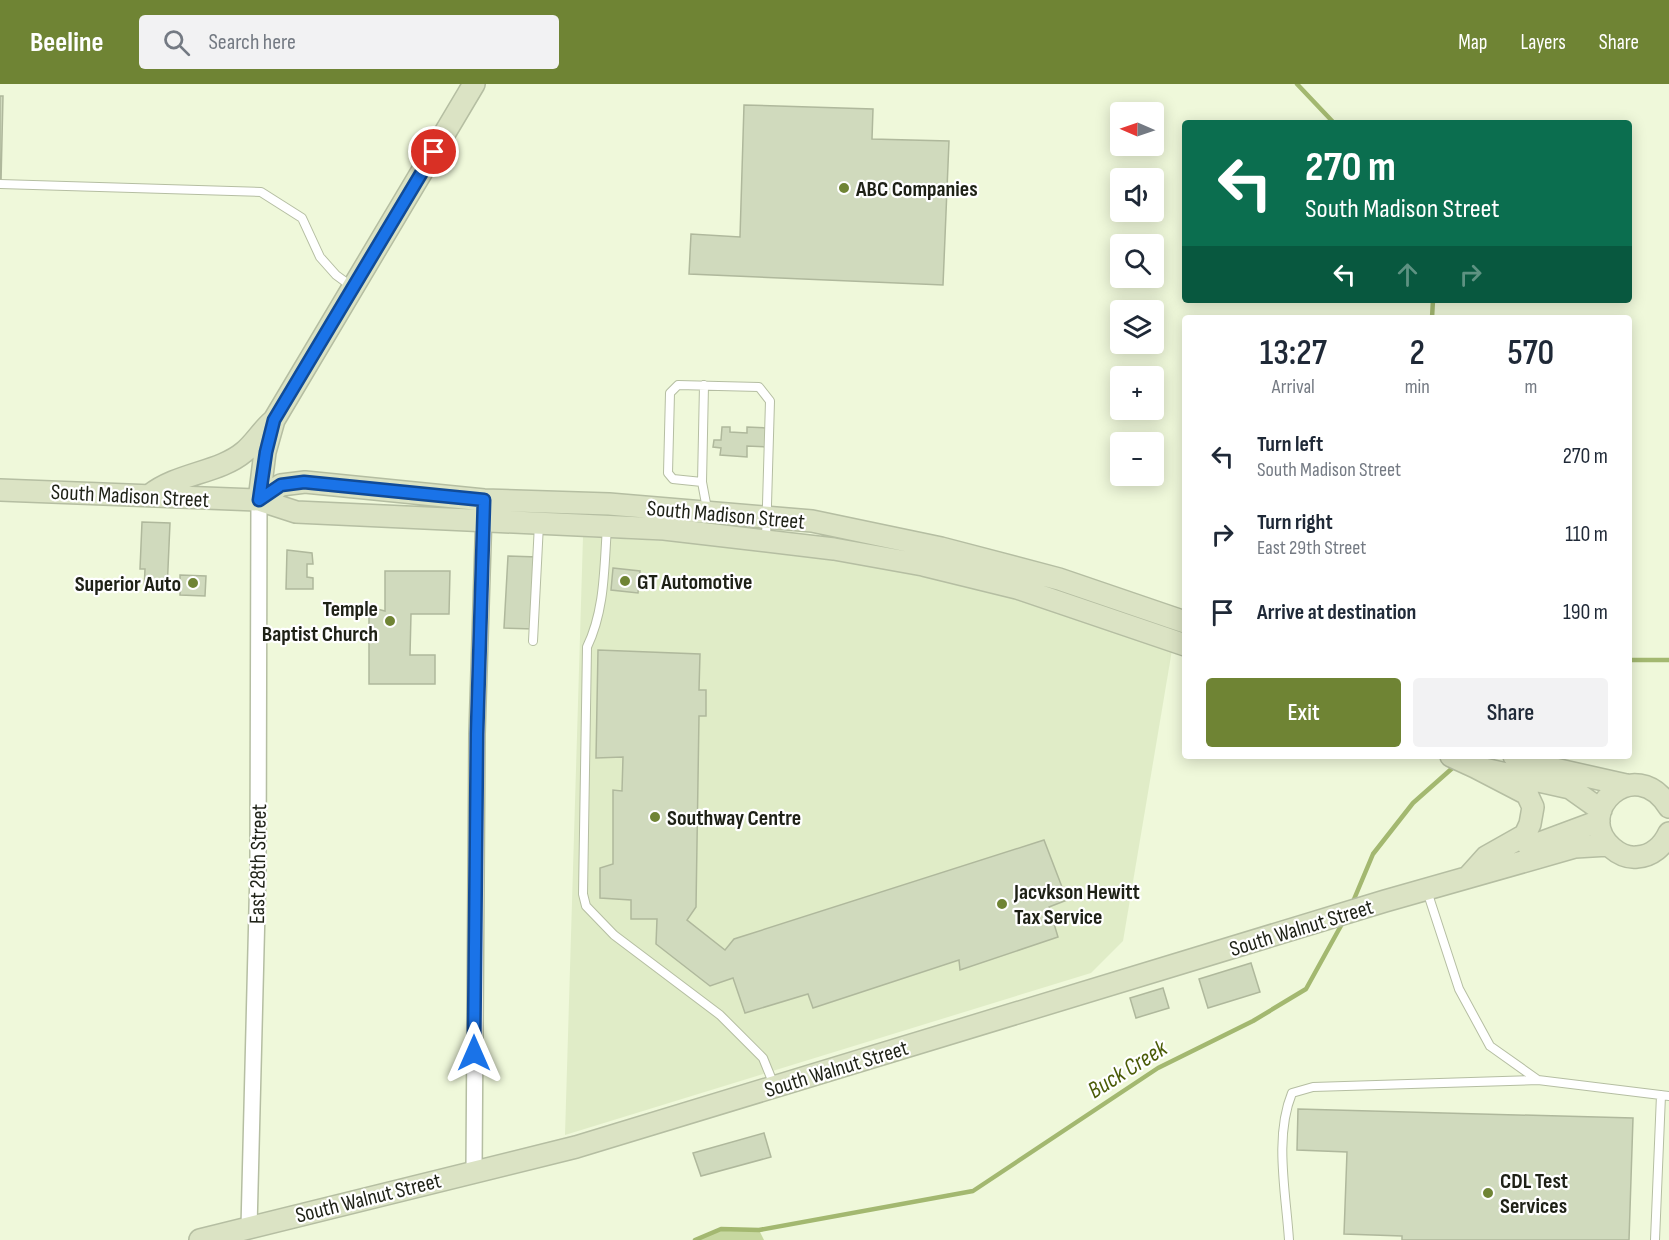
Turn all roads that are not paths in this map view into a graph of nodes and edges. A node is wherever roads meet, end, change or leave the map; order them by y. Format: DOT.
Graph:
graph roads {
  1 [pos="474,84"];
  2 [pos="0,184"];
  3 [pos="352,286"];
  4 [pos="704,385"];
  5 [pos="274,420"];
  6 [pos="702,482"];
  7 [pos="0,490"];
  8 [pos="150,495"];
  9 [pos="259,500"];
  10 [pos="609,504"];
  11 [pos="484,509"];
  12 [pos="539,512"];
  13 [pos="708,513"];
  14 [pos="767,517"];
  15 [pos="608,526"];
  16 [pos="766,540"];
  17 [pos="1182,621"];
  18 [pos="533,641"];
  19 [pos="1182,644"];
  20 [pos="1522,759"];
  21 [pos="1462,761"];
  22 [pos="1626,785"];
  23 [pos="1662,791"];
  24 [pos="1669,807"];
  25 [pos="1600,816"];
  26 [pos="1669,833"];
  27 [pos="1609,845"];
  28 [pos="1647,855"];
  29 [pos="1669,859"];
  30 [pos="1467,878"];
  31 [pos="1427,889"];
  32 [pos="1538,1080"];
  33 [pos="774,1087"];
  34 [pos="1665,1095"];
  35 [pos="474,1170"];
  36 [pos="249,1227"];
  37 [pos="200,1240"];
  38 [pos="1289,1240"];
  39 [pos="1655,1240"];
  1 -- 3 [label="main road"];
  2 -- 3 [label="lane"];
  3 -- 5 [label="main road"];
  4 -- 6 [label="lane"];
  4 -- 6 [label="lane"];
  4 -- 14 [label="lane"];
  5 -- 8 [label="main road"];
  5 -- 9 [label="main road"];
  6 -- 13 [label="lane"];
  7 -- 8 [label="main road, South Madison Street"];
  8 -- 9 [label="main road, South Madison Street"];
  9 -- 11 [label="main road, South Madison Street"];
  9 -- 11 [label="main road, South Madison Street"];
  9 -- 36 [label="street, East 28th Street"];
  10 -- 12 [label="main road, South Madison Street"];
  10 -- 13 [label="main road, South Madison Street"];
  10 -- 15 [label="lane"];
  11 -- 12 [label="main road, South Madison Street"];
  11 -- 35 [label="street"];
  12 -- 15 [label="main road, South Madison Street"];
  12 -- 18 [label="lane"];
  13 -- 14 [label="main road, South Madison Street"];
  14 -- 16 [label="lane"];
  14 -- 17 [label="main road, South Madison Street"];
  15 -- 16 [label="main road, South Madison Street"];
  15 -- 33 [label="lane"];
  16 -- 19 [label="main road, South Madison Street"];
  20 -- 22 [label="main road"];
  21 -- 25 [label="main road"];
  21 -- 30 [label="main road"];
  22 -- 23 [label="main road"];
  22 -- 25 [label="main road"];
  23 -- 24 [label="main road"];
  25 -- 27 [label="main road"];
  25 -- 30 [label="main road, South Walnut Street"];
  26 -- 28 [label="main road"];
  27 -- 28 [label="main road"];
  27 -- 30 [label="main road, South Walnut Street"];
  28 -- 29 [label="main road"];
  30 -- 31 [label="main road, South Walnut Street"];
  31 -- 32 [label="lane"];
  31 -- 33 [label="main road, South Walnut Street"];
  32 -- 34 [label="lane"];
  32 -- 38 [label="lane"];
  33 -- 35 [label="main road, South Walnut Street"];
  34 -- 39 [label="lane"];
  35 -- 36 [label="main road, South Walnut Street"];
  36 -- 37 [label="main road, South Walnut Street"];
}
